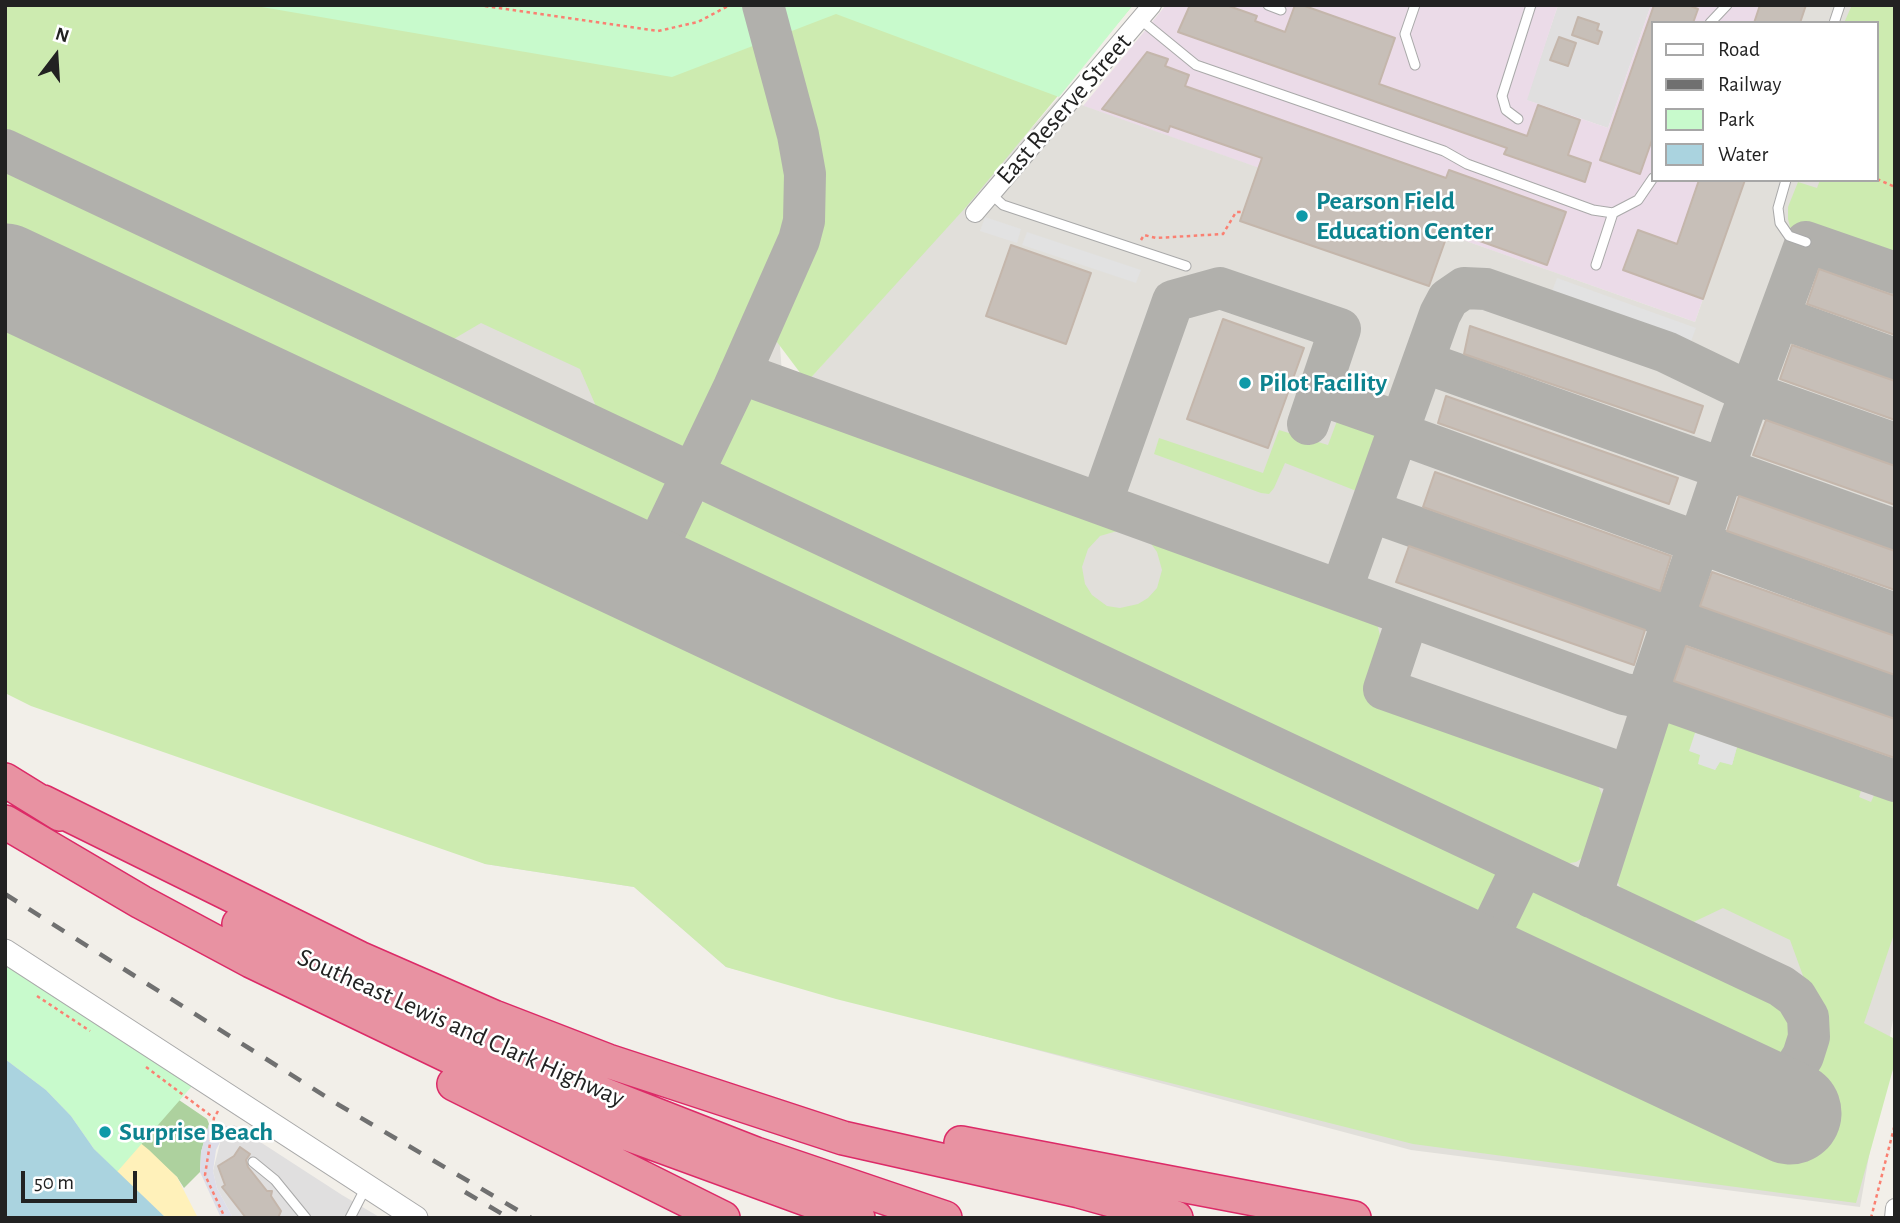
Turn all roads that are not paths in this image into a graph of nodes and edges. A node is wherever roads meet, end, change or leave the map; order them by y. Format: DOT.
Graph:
graph roads {
  1 [pos="1152,5"];
  2 [pos="1268,5"];
  3 [pos="1415,5"];
  4 [pos="1531,5"];
  5 [pos="1727,5"];
  6 [pos="1281,10"];
  7 [pos="1141,20"];
  8 [pos="1712,21"];
  9 [pos="1415,65"];
  10 [pos="1518,119"];
  11 [pos="1652,179"];
  12 [pos="1785,182"];
  13 [pos="991,194"];
  14 [pos="975,213"];
  15 [pos="1613,213"];
  16 [pos="1806,242"];
  17 [pos="1596,265"];
  18 [pos="1186,266"];
  19 [pos="5,780"];
  20 [pos="43,802"];
  21 [pos="5,822"];
  22 [pos="141,902"];
  23 [pos="5,951"];
  24 [pos="680,1086"];
  25 [pos="253,1162"];
  26 [pos="366,1187"];
  27 [pos="1895,1208"];
  28 [pos="306,1218"];
  29 [pos="350,1218"];
  30 [pos="416,1218"];
  31 [pos="723,1218"];
  32 [pos="858,1218"];
  33 [pos="945,1218"];
  34 [pos="1176,1218"];
  35 [pos="1354,1218"];
  36 [pos="1894,1218"];
  1 -- 7 [label="street, East Reserve Street"];
  2 -- 6 [label="lane"];
  3 -- 9 [label="lane"];
  4 -- 10 [label="lane"];
  5 -- 8 [label="lane"];
  7 -- 13 [label="street, East Reserve Street"];
  7 -- 15 [label="lane"];
  11 -- 15 [label="lane"];
  12 -- 16 [label="lane"];
  13 -- 14 [label="street, East Reserve Street"];
  13 -- 18 [label="lane"];
  15 -- 17 [label="lane"];
  19 -- 20 [label="highway, Southeast Lewis and Clark Highway"];
  20 -- 24 [label="highway"];
  20 -- 33 [label="highway, Southeast Lewis and Clark Highway"];
  21 -- 22 [label="highway, Southeast Lewis and Clark Highway"];
  22 -- 31 [label="highway"];
  22 -- 32 [label="highway, Southeast Lewis and Clark Highway"];
  23 -- 26 [label="street"];
  24 -- 34 [label="highway"];
  24 -- 35 [label="highway"];
  25 -- 28 [label="lane"];
  26 -- 29 [label="lane"];
  26 -- 30 [label="street"];
  27 -- 36 [label="street"];
}
